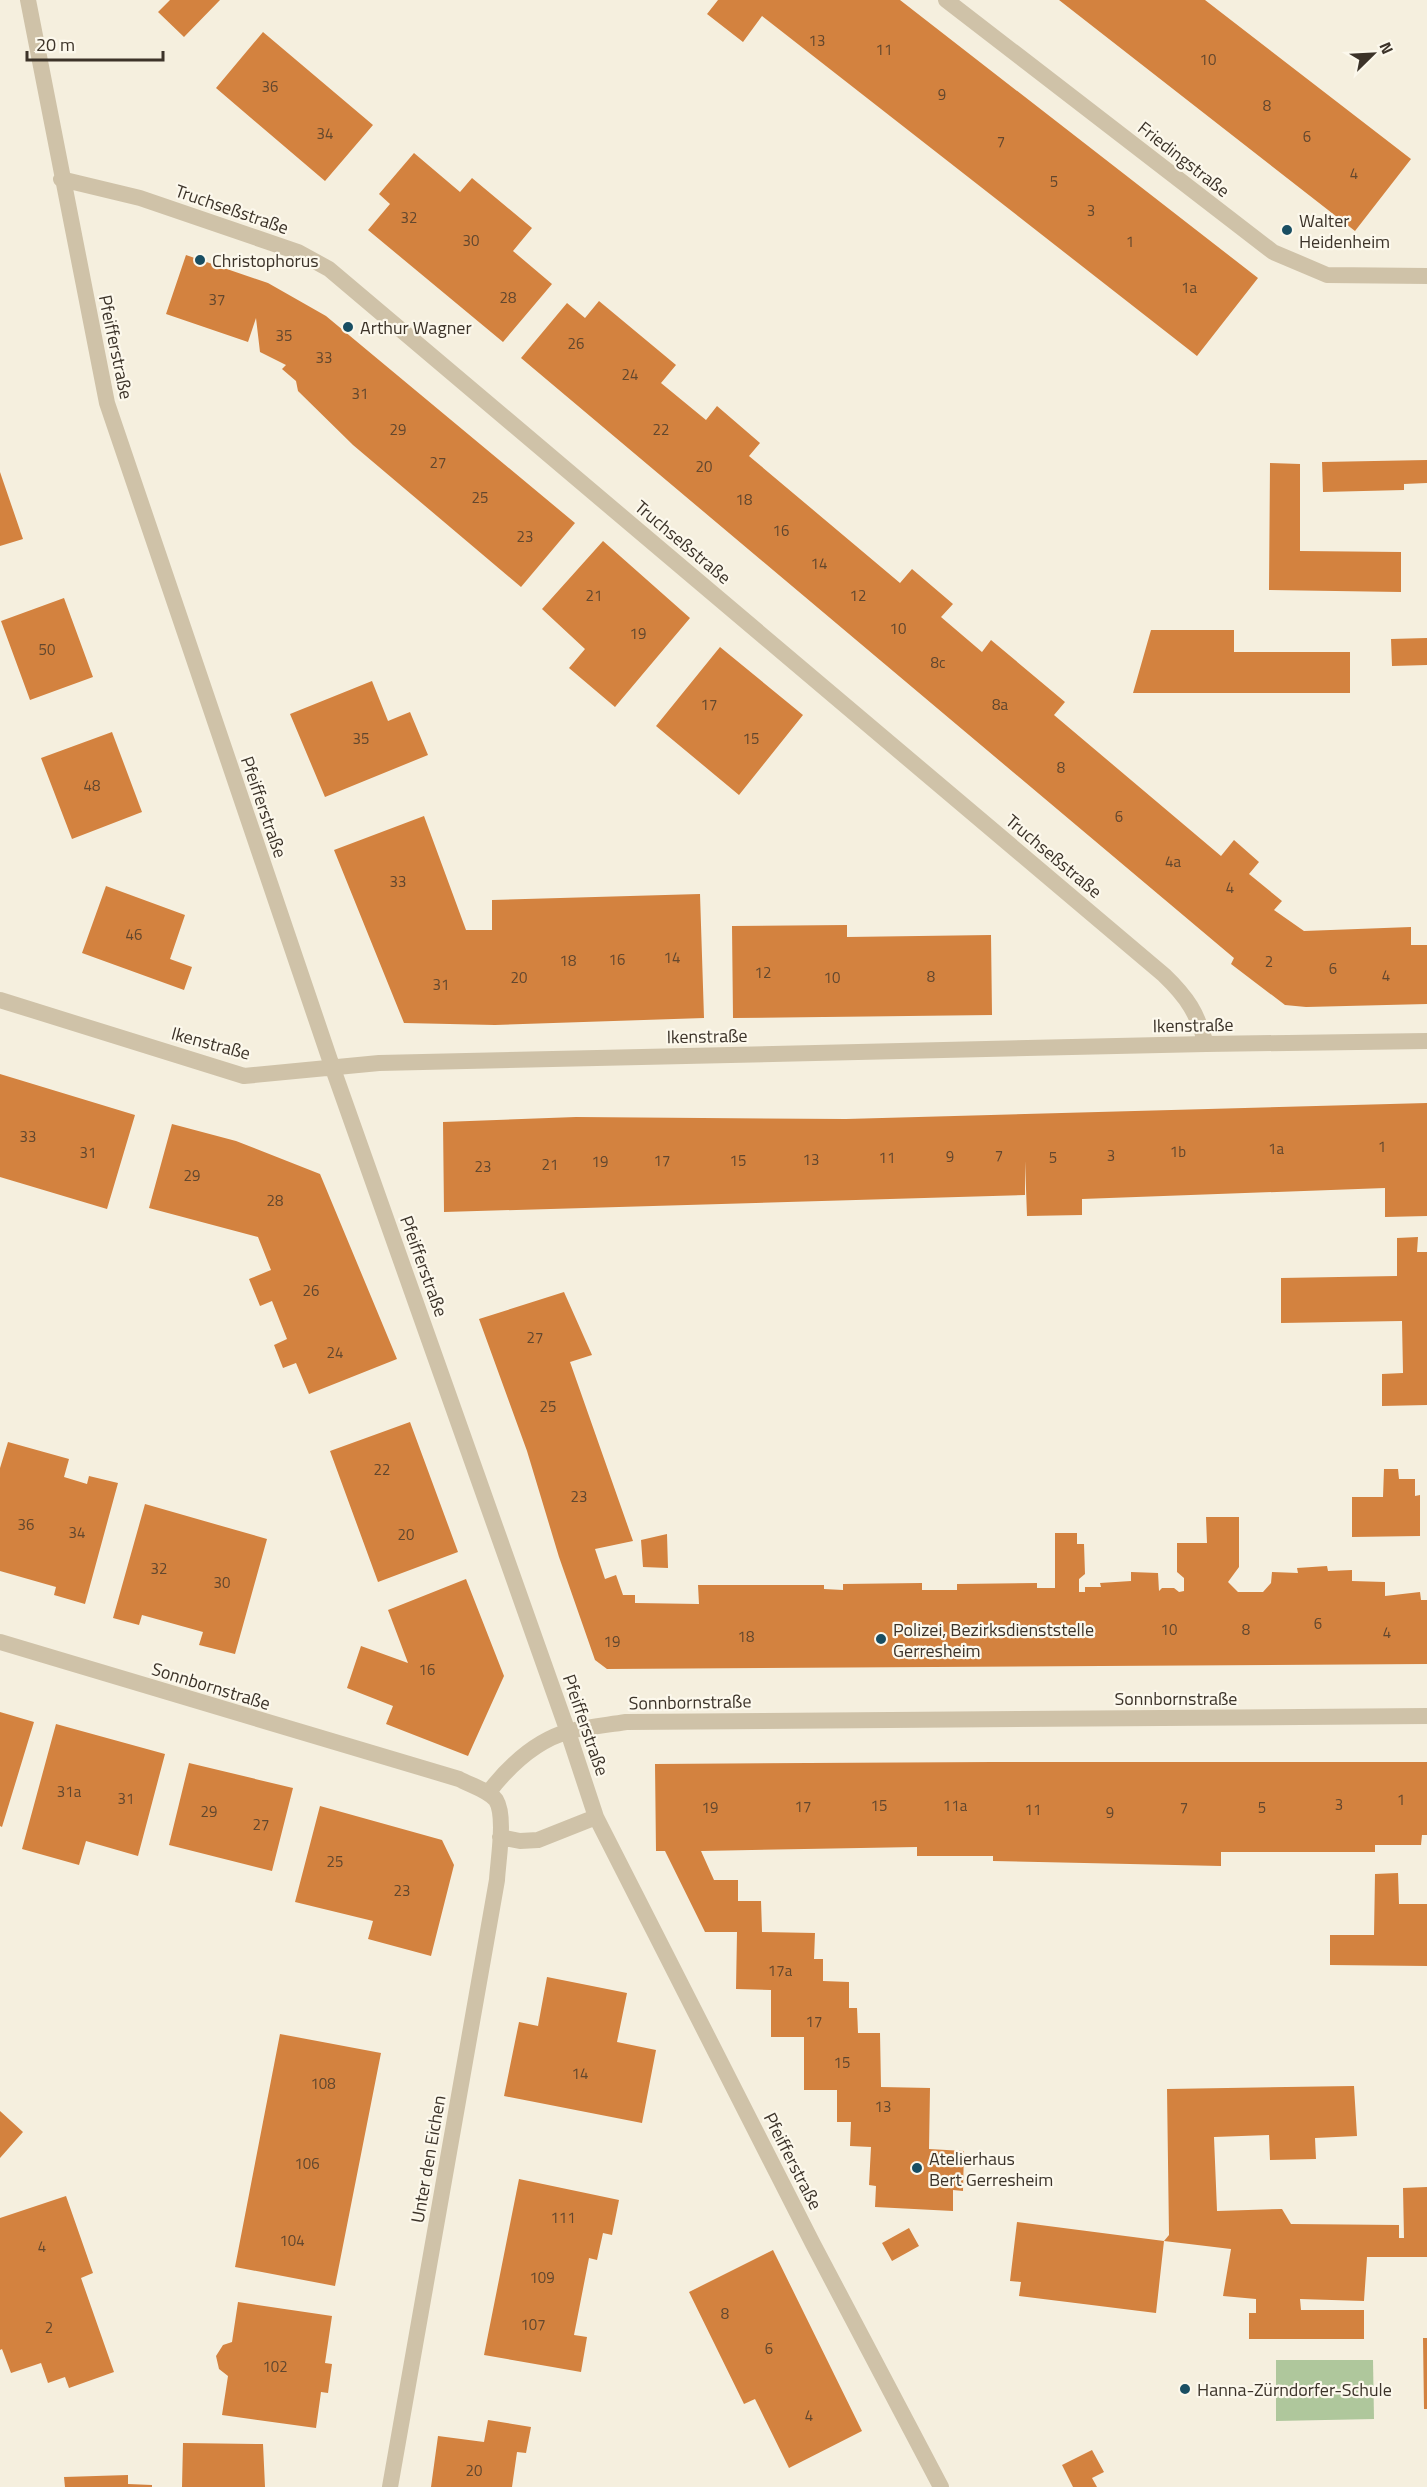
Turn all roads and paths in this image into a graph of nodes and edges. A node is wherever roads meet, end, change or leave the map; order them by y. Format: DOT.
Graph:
graph roads {
  1 [pos="28,0"];
  2 [pos="946,0"];
  3 [pos="61,179"];
  4 [pos="1427,276"];
  5 [pos="0,1000"];
  6 [pos="1427,1041"];
  7 [pos="1206,1044"];
  8 [pos="332,1066"];
  9 [pos="0,1642"];
  10 [pos="1427,1716"];
  11 [pos="568,1732"];
  12 [pos="488,1793"];
  13 [pos="596,1817"];
  14 [pos="500,1837"];
  15 [pos="390,2487"];
  16 [pos="941,2487"];
  1 -- 3 [label="street, Pfeifferstraße"];
  2 -- 4 [label="street, Friedingstraße"];
  3 -- 7 [label="street, Truchseßstraße"];
  3 -- 8 [label="street, Pfeifferstraße"];
  5 -- 8 [label="street, Ikenstraße"];
  6 -- 7 [label="street, Ikenstraße"];
  7 -- 8 [label="street, Ikenstraße"];
  8 -- 11 [label="street, Pfeifferstraße"];
  9 -- 12 [label="street, Sonnbornstraße"];
  10 -- 11 [label="street, Sonnbornstraße"];
  11 -- 12 [label="street, Sonnbornstraße"];
  11 -- 13 [label="street, Pfeifferstraße"];
  12 -- 14 [label="street, Unter den Eichen"];
  13 -- 14 [label="street"];
  13 -- 16 [label="street, Pfeifferstraße"];
  14 -- 15 [label="street, Unter den Eichen"];
}
